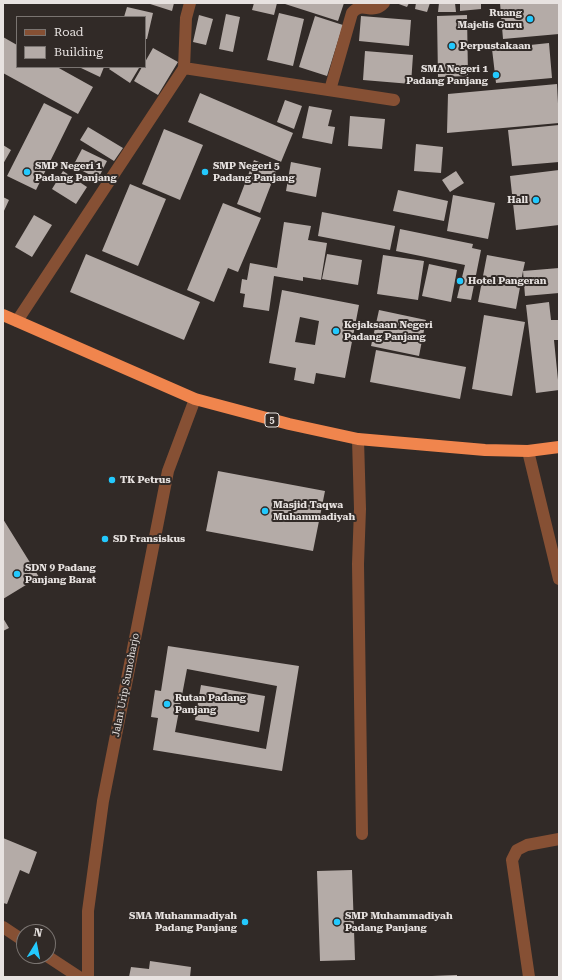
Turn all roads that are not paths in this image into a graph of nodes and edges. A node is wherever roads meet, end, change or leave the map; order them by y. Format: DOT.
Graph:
graph roads {
  1 [pos="190,3"];
  2 [pos="384,3"];
  3 [pos="184,68"];
  4 [pos="330,90"];
  5 [pos="394,100"];
  6 [pos="3,315"];
  7 [pos="17,321"];
  8 [pos="195,399"];
  9 [pos="358,439"];
  10 [pos="559,447"];
  11 [pos="528,451"];
  12 [pos="559,579"];
  13 [pos="362,834"];
  14 [pos="559,839"];
  15 [pos="3,927"];
  16 [pos="16,936"];
  17 [pos="56,962"];
  18 [pos="79,977"];
  19 [pos="88,977"];
  20 [pos="529,977"];
  1 -- 3 [label="street"];
  2 -- 4 [label="street"];
  3 -- 4 [label="street"];
  3 -- 7 [label="street"];
  4 -- 5 [label="street"];
  6 -- 7 [label="highway, 5"];
  7 -- 8 [label="highway, 5"];
  8 -- 9 [label="highway, 5"];
  8 -- 19 [label="street, Jalan Urip Sumoharjo"];
  9 -- 11 [label="highway, 5"];
  9 -- 13 [label="street"];
  10 -- 11 [label="highway, 5"];
  11 -- 12 [label="street"];
  14 -- 20 [label="street"];
  15 -- 16 [label="street"];
  17 -- 18 [label="street"];
}
